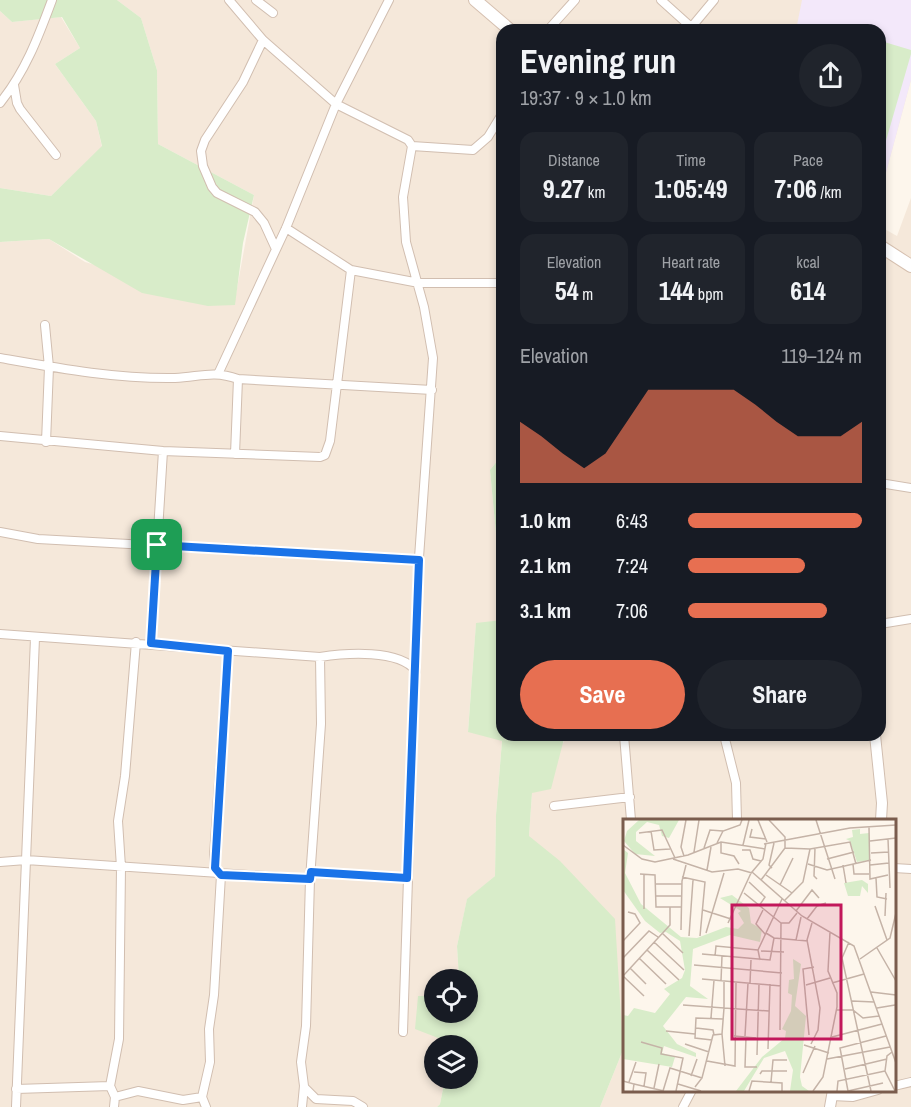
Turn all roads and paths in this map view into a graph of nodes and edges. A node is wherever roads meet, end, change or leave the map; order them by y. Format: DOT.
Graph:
graph roads {
  1 [pos="52,0"];
  2 [pos="230,0"];
  3 [pos="256,0"];
  4 [pos="389,0"];
  5 [pos="475,0"];
  6 [pos="575,0"];
  7 [pos="661,0"];
  8 [pos="714,0"];
  9 [pos="273,13"];
  10 [pos="503,24"];
  11 [pos="553,24"];
  12 [pos="686,24"];
  13 [pos="693,24"];
  14 [pos="263,40"];
  15 [pos="15,85"];
  16 [pos="0,103"];
  17 [pos="336,104"];
  18 [pos="496,125"];
  19 [pos="412,146"];
  20 [pos="56,155"];
  21 [pos="286,228"];
  22 [pos="275,247"];
  23 [pos="886,250"];
  24 [pos="911,266"];
  25 [pos="351,270"];
  26 [pos="418,283"];
  27 [pos="496,283"];
  28 [pos="45,325"];
  29 [pos="0,358"];
  30 [pos="49,367"];
  31 [pos="219,372"];
  32 [pos="238,379"];
  33 [pos="335,383"];
  34 [pos="432,390"];
  35 [pos="0,436"];
  36 [pos="46,441"];
  37 [pos="163,451"];
  38 [pos="235,454"];
  39 [pos="886,484"];
  40 [pos="911,488"];
  41 [pos="0,532"];
  42 [pos="157,545"];
  43 [pos="419,560"];
  44 [pos="911,619"];
  45 [pos="886,623"];
  46 [pos="0,634"];
  47 [pos="35,638"];
  48 [pos="136,642"];
  49 [pos="151,643"];
  50 [pos="228,651"];
  51 [pos="320,657"];
  52 [pos="416,672"];
  53 [pos="625,741"];
  54 [pos="726,741"];
  55 [pos="876,741"];
  56 [pos="630,797"];
  57 [pos="554,806"];
  58 [pos="631,819"];
  59 [pos="737,819"];
  60 [pos="880,819"];
  61 [pos="26,860"];
  62 [pos="0,862"];
  63 [pos="121,867"];
  64 [pos="896,868"];
  65 [pos="911,869"];
  66 [pos="221,875"];
  67 [pos="310,875"];
  68 [pos="407,878"];
  69 [pos="403,1032"];
  70 [pos="911,1082"];
  71 [pos="110,1086"];
  72 [pos="304,1086"];
  73 [pos="896,1086"];
  74 [pos="16,1089"];
  75 [pos="691,1092"];
  76 [pos="871,1092"];
  77 [pos="115,1097"];
  78 [pos="202,1097"];
  79 [pos="832,1098"];
  80 [pos="16,1107"];
  81 [pos="114,1107"];
  82 [pos="206,1107"];
  83 [pos="302,1107"];
  84 [pos="363,1107"];
  85 [pos="683,1107"];
  1 -- 15 [label="street"];
  2 -- 14 [label="street"];
  3 -- 9 [label="street"];
  4 -- 17 [label="street"];
  5 -- 10 [label="main road"];
  6 -- 11 [label="street"];
  7 -- 12 [label="street"];
  8 -- 13 [label="street"];
  14 -- 17 [label="street"];
  14 -- 22 [label="street"];
  15 -- 16 [label="street"];
  15 -- 20 [label="street"];
  17 -- 19 [label="street"];
  17 -- 21 [label="street"];
  18 -- 19 [label="street"];
  19 -- 26 [label="street"];
  21 -- 22 [label="street"];
  21 -- 25 [label="street"];
  22 -- 31 [label="street"];
  23 -- 24 [label="main road"];
  25 -- 26 [label="street"];
  25 -- 33 [label="street"];
  26 -- 27 [label="street"];
  26 -- 34 [label="street"];
  28 -- 30 [label="street"];
  29 -- 30 [label="street"];
  30 -- 31 [label="street"];
  30 -- 36 [label="street"];
  31 -- 32 [label="street"];
  32 -- 33 [label="street"];
  32 -- 38 [label="street"];
  33 -- 34 [label="street"];
  33 -- 38 [label="street"];
  34 -- 43 [label="street"];
  35 -- 36 [label="street"];
  36 -- 37 [label="street"];
  37 -- 38 [label="street"];
  37 -- 42 [label="street"];
  39 -- 40 [label="street"];
  41 -- 42 [label="street"];
  42 -- 43 [label="street"];
  42 -- 49 [label="street"];
  43 -- 52 [label="street"];
  44 -- 45 [label="street"];
  46 -- 47 [label="street"];
  47 -- 48 [label="street"];
  47 -- 61 [label="street"];
  48 -- 49 [label="street"];
  48 -- 63 [label="street"];
  49 -- 50 [label="street"];
  50 -- 51 [label="street"];
  50 -- 66 [label="street"];
  51 -- 52 [label="street"];
  51 -- 67 [label="street"];
  52 -- 68 [label="street"];
  53 -- 56 [label="street"];
  54 -- 59 [label="street"];
  55 -- 60 [label="street"];
  56 -- 57 [label="street"];
  56 -- 58 [label="street"];
  61 -- 62 [label="street"];
  61 -- 63 [label="street"];
  61 -- 74 [label="street"];
  63 -- 66 [label="street"];
  63 -- 71 [label="street"];
  64 -- 65 [label="street"];
  66 -- 67 [label="street"];
  66 -- 78 [label="street"];
  67 -- 68 [label="street"];
  67 -- 72 [label="street"];
  68 -- 69 [label="street"];
  70 -- 73 [label="street"];
  71 -- 74 [label="street"];
  71 -- 77 [label="street"];
  72 -- 83 [label="street"];
  72 -- 84 [label="street"];
  74 -- 80 [label="street"];
  75 -- 85 [label="street"];
  76 -- 79 [label="street"];
  77 -- 78 [label="street"];
  77 -- 81 [label="street"];
  78 -- 82 [label="street"];
}
